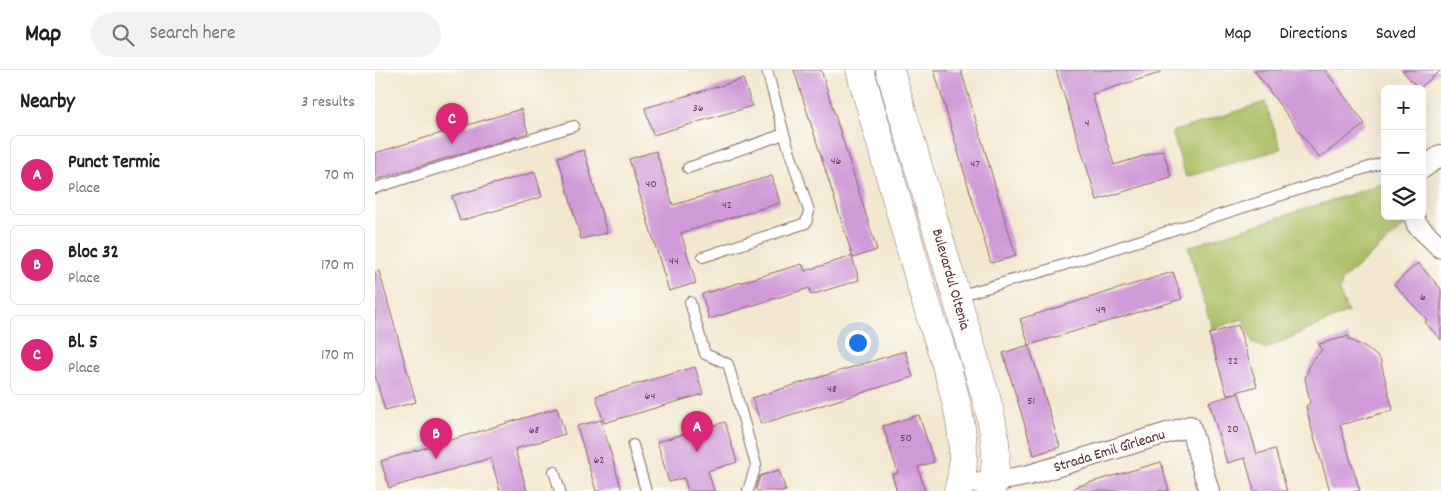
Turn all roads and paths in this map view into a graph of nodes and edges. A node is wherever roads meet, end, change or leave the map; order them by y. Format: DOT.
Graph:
graph roads {
  1 [pos="767,70"];
  2 [pos="859,70"];
  3 [pos="890,70"];
  4 [pos="574,126"];
  5 [pos="784,134"];
  6 [pos="1441,155"];
  7 [pos="1381,163"];
  8 [pos="1426,166"];
  9 [pos="689,168"];
  10 [pos="375,188"];
  11 [pos="1415,220"];
  12 [pos="1441,248"];
  13 [pos="703,258"];
  14 [pos="957,296"];
  15 [pos="689,302"];
  16 [pos="633,445"];
  17 [pos="554,472"];
  18 [pos="992,486"];
  19 [pos="959,487"];
  20 [pos="560,491"];
  21 [pos="647,491"];
  22 [pos="748,491"];
  23 [pos="1209,491"];
  1 -- 5 [label="lane"];
  2 -- 19 [label="street, Bulevardul Oltenia"];
  3 -- 14 [label="street, Bulevardul Oltenia"];
  4 -- 10 [label="lane"];
  5 -- 9 [label="lane"];
  5 -- 13 [label="lane"];
  6 -- 8 [label="street"];
  7 -- 14 [label="lane"];
  11 -- 12 [label="street"];
  14 -- 18 [label="street, Bulevardul Oltenia"];
  15 -- 22 [label="lane"];
  16 -- 21 [label="lane"];
  17 -- 20 [label="lane"];
  18 -- 19 [label="street, Strada Emil Gîrleanu"];
  18 -- 23 [label="street, Strada Emil Gîrleanu"];
}
